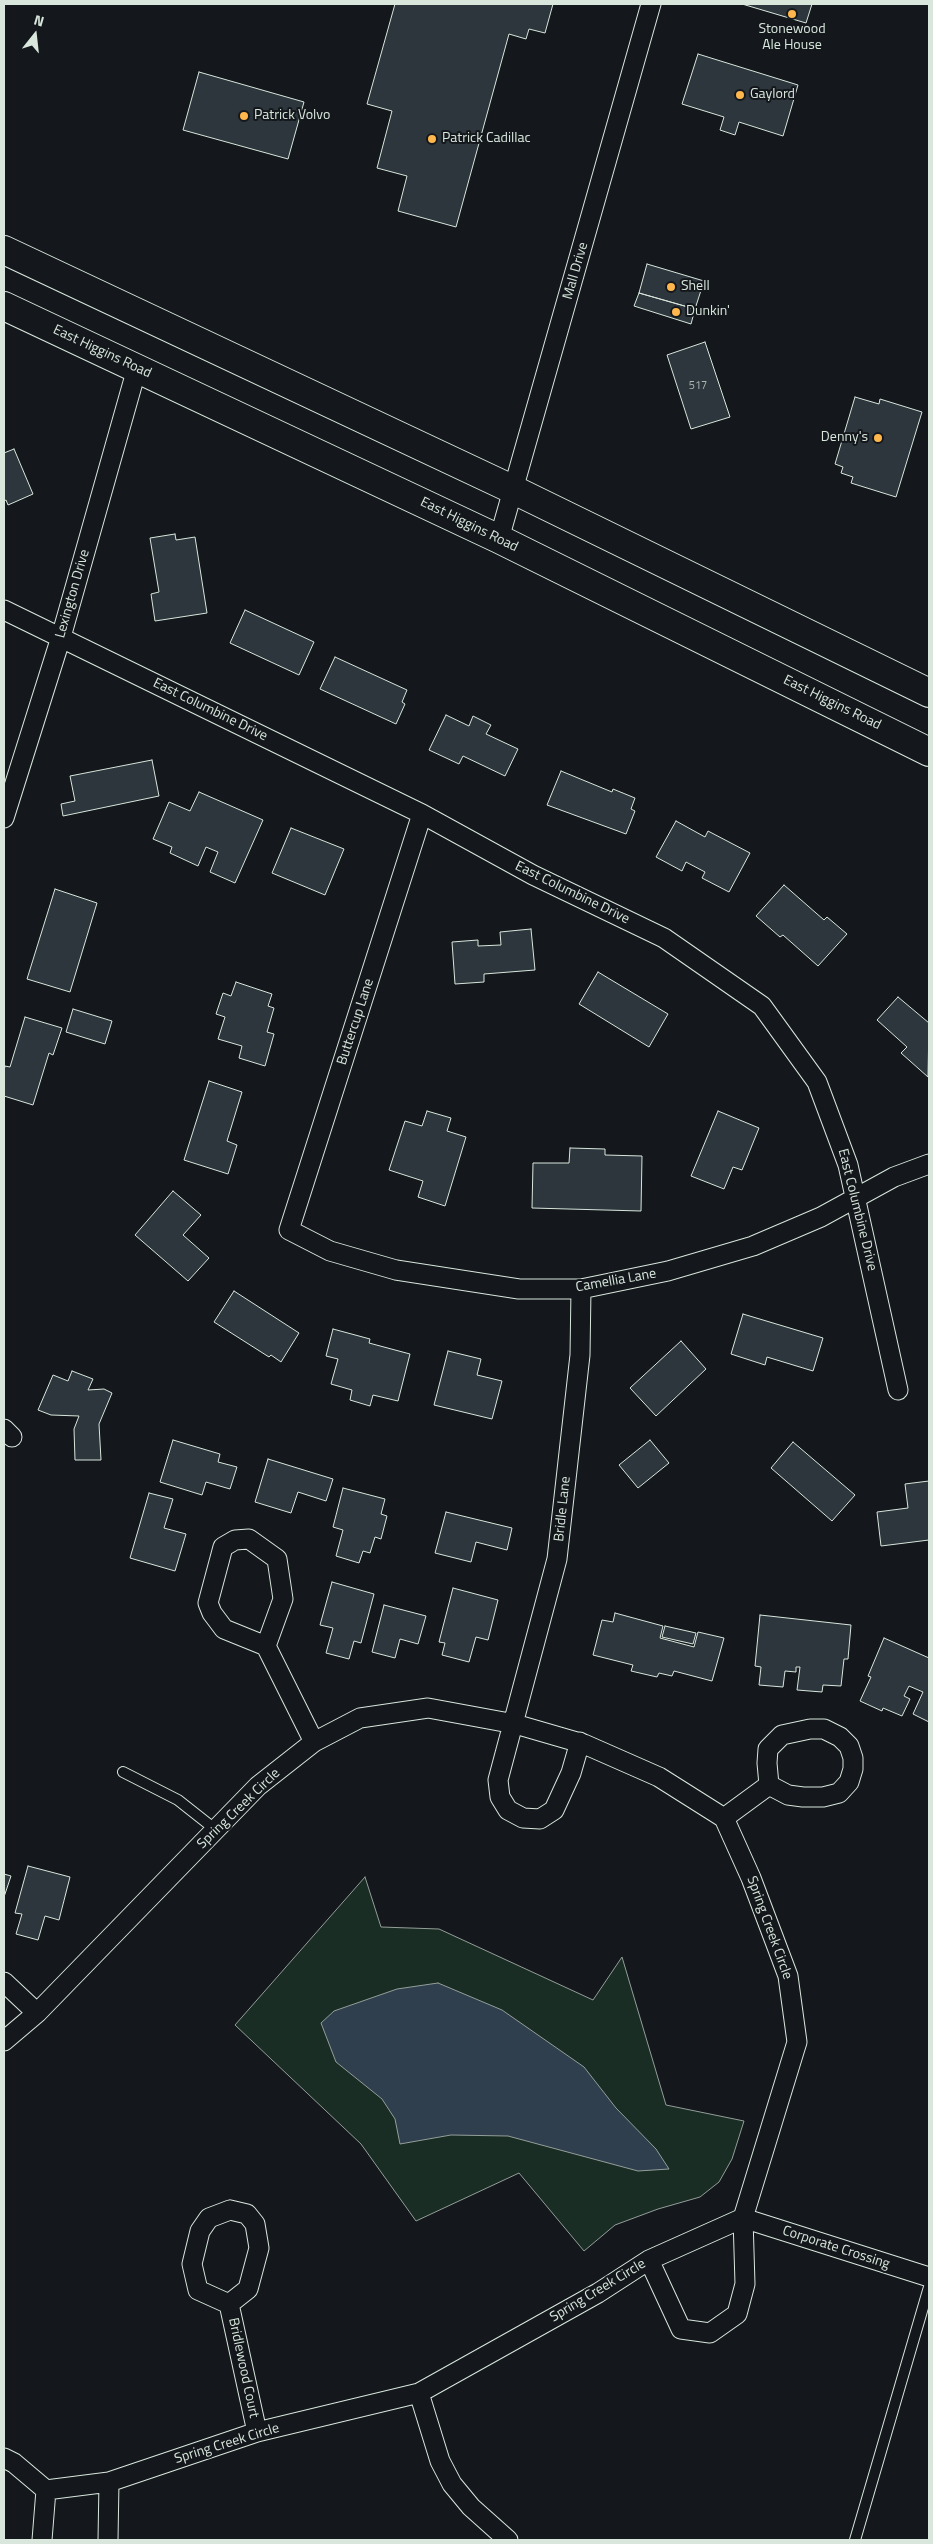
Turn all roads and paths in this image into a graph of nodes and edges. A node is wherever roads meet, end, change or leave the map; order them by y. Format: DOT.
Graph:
graph roads {
  1 [pos="651,4"];
  2 [pos="4,250"];
  3 [pos="4,306"];
  4 [pos="136,368"];
  5 [pos="514,490"];
  6 [pos="499,539"];
  7 [pos="4,610"];
  8 [pos="61,637"];
  9 [pos="929,693"];
  10 [pos="929,752"];
  11 [pos="422,814"];
  12 [pos="4,818"];
  13 [pos="929,1164"];
  14 [pos="856,1196"];
  15 [pos="289,1230"];
  16 [pos="582,1289"];
  17 [pos="898,1390"];
  18 [pos="266,1646"];
  19 [pos="515,1724"];
  20 [pos="314,1742"];
  21 [pos="580,1742"];
  22 [pos="123,1772"];
  23 [pos="769,1785"];
  24 [pos="724,1818"];
  25 [pos="216,1830"];
  26 [pos="4,1982"];
  27 [pos="37,2013"];
  28 [pos="4,2041"];
  29 [pos="743,2218"];
  30 [pos="649,2260"];
  31 [pos="929,2277"];
  32 [pos="929,2287"];
  33 [pos="229,2304"];
  34 [pos="419,2394"];
  35 [pos="257,2432"];
  36 [pos="4,2458"];
  37 [pos="109,2482"];
  38 [pos="46,2490"];
  39 [pos="42,2540"];
  40 [pos="108,2540"];
  41 [pos="508,2540"];
  42 [pos="854,2540"];
  1 -- 5 [label="street, Mall Drive"];
  2 -- 5 [label="main road"];
  3 -- 4 [label="main road, East Higgins Road"];
  4 -- 6 [label="main road, East Higgins Road"];
  4 -- 8 [label="street, Lexington Drive"];
  5 -- 6 [label="street, Mall Drive"];
  5 -- 9 [label="main road"];
  6 -- 10 [label="main road, East Higgins Road"];
  7 -- 8 [label="street, East Columbine Drive"];
  8 -- 11 [label="street, East Columbine Drive"];
  8 -- 12 [label="street, Lexington Drive"];
  11 -- 14 [label="street, East Columbine Drive"];
  11 -- 15 [label="street, Buttercup Lane"];
  13 -- 14 [label="street, Camellia Lane"];
  14 -- 16 [label="street, Camellia Lane"];
  14 -- 17 [label="street, East Columbine Drive"];
  15 -- 16 [label="street, Camellia Lane"];
  16 -- 19 [label="street, Bridle Lane"];
  18 -- 18 [label="street"];
  18 -- 20 [label="street"];
  19 -- 20 [label="street, Spring Creek Circle"];
  19 -- 21 [label="street, Spring Creek Circle"];
  19 -- 21 [label="street, Bridle Lane"];
  20 -- 25 [label="street, Spring Creek Circle"];
  21 -- 24 [label="street, Spring Creek Circle"];
  22 -- 25 [label="lane"];
  23 -- 23 [label="street"];
  23 -- 24 [label="street"];
  24 -- 29 [label="street, Spring Creek Circle"];
  25 -- 27 [label="street, Spring Creek Circle"];
  26 -- 27 [label="street"];
  27 -- 28 [label="street, Spring Creek Circle"];
  29 -- 30 [label="street, Spring Creek Circle"];
  29 -- 30 [label="street"];
  29 -- 31 [label="street, Corporate Crossing"];
  30 -- 34 [label="street, Spring Creek Circle"];
  32 -- 42 [label="lane"];
  33 -- 33 [label="street, Bridlewood Court"];
  33 -- 35 [label="street, Bridlewood Court"];
  34 -- 35 [label="street, Spring Creek Circle"];
  34 -- 41 [label="street"];
  35 -- 37 [label="street, Spring Creek Circle"];
  36 -- 38 [label="street"];
  37 -- 38 [label="street, Spring Creek Circle"];
  37 -- 40 [label="street"];
  38 -- 39 [label="street"];
}
